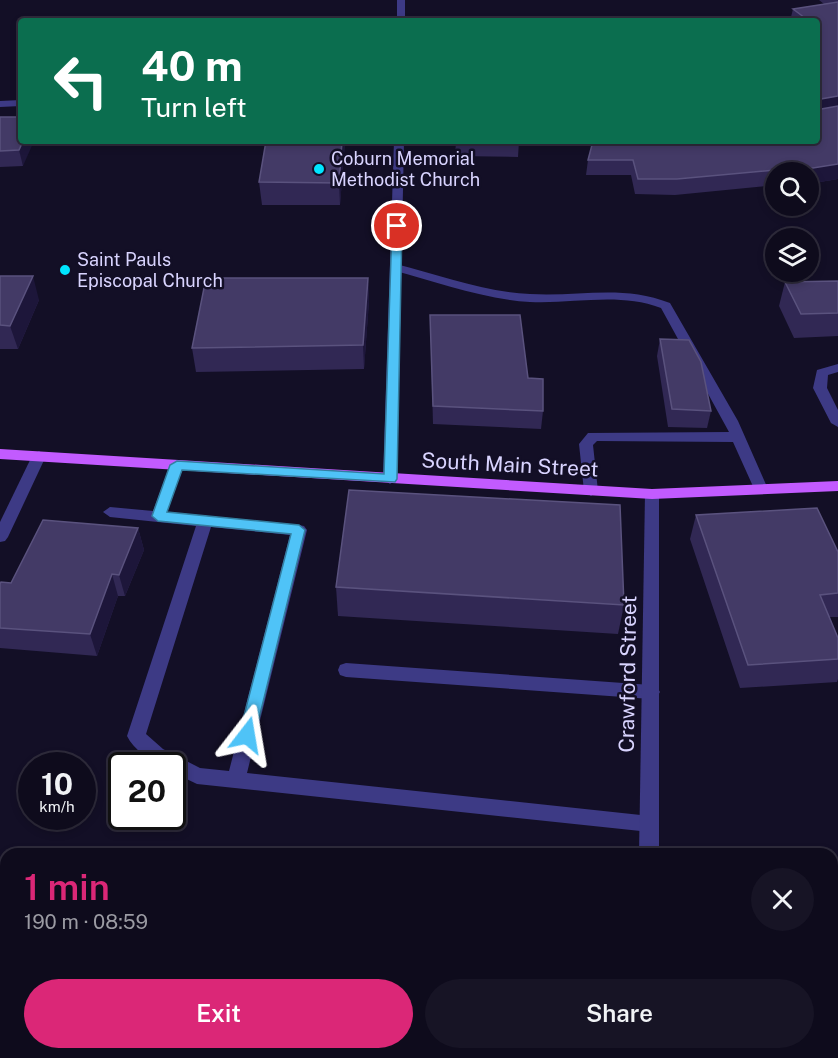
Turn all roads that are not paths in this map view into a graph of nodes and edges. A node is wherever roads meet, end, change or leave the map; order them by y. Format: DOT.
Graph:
graph roads {
  1 [pos="401,0"];
  2 [pos="401,18"];
  3 [pos="18,103"];
  4 [pos="0,104"];
  5 [pos="399,144"];
  6 [pos="396,268"];
  7 [pos="838,368"];
  8 [pos="838,423"];
  9 [pos="738,437"];
  10 [pos="0,454"];
  11 [pos="39,456"];
  12 [pos="177,465"];
  13 [pos="390,479"];
  14 [pos="838,486"];
  15 [pos="761,489"];
  16 [pos="591,491"];
  17 [pos="652,494"];
  18 [pos="110,512"];
  19 [pos="158,516"];
  20 [pos="205,521"];
  21 [pos="0,537"];
  22 [pos="346,670"];
  23 [pos="651,692"];
  24 [pos="236,780"];
  25 [pos="650,824"];
  26 [pos="649,848"];
  1 -- 2 [label="street"];
  3 -- 4 [label="street"];
  5 -- 6 [label="street"];
  6 -- 9 [label="street"];
  6 -- 13 [label="street"];
  7 -- 8 [label="street"];
  9 -- 15 [label="street"];
  9 -- 16 [label="street"];
  10 -- 11 [label="main road, South Main Street"];
  11 -- 12 [label="main road, South Main Street"];
  11 -- 21 [label="street"];
  12 -- 13 [label="main road, South Main Street"];
  12 -- 19 [label="street"];
  13 -- 16 [label="main road, South Main Street"];
  14 -- 15 [label="main road, South Main Street"];
  15 -- 17 [label="main road, South Main Street"];
  16 -- 17 [label="main road, South Main Street"];
  17 -- 23 [label="street, Crawford Street"];
  18 -- 19 [label="street"];
  19 -- 20 [label="street"];
  20 -- 24 [label="street"];
  20 -- 24 [label="street"];
  22 -- 23 [label="street"];
  23 -- 25 [label="street, Crawford Street"];
  24 -- 25 [label="street"];
  25 -- 26 [label="street, Crawford Street"];
}
